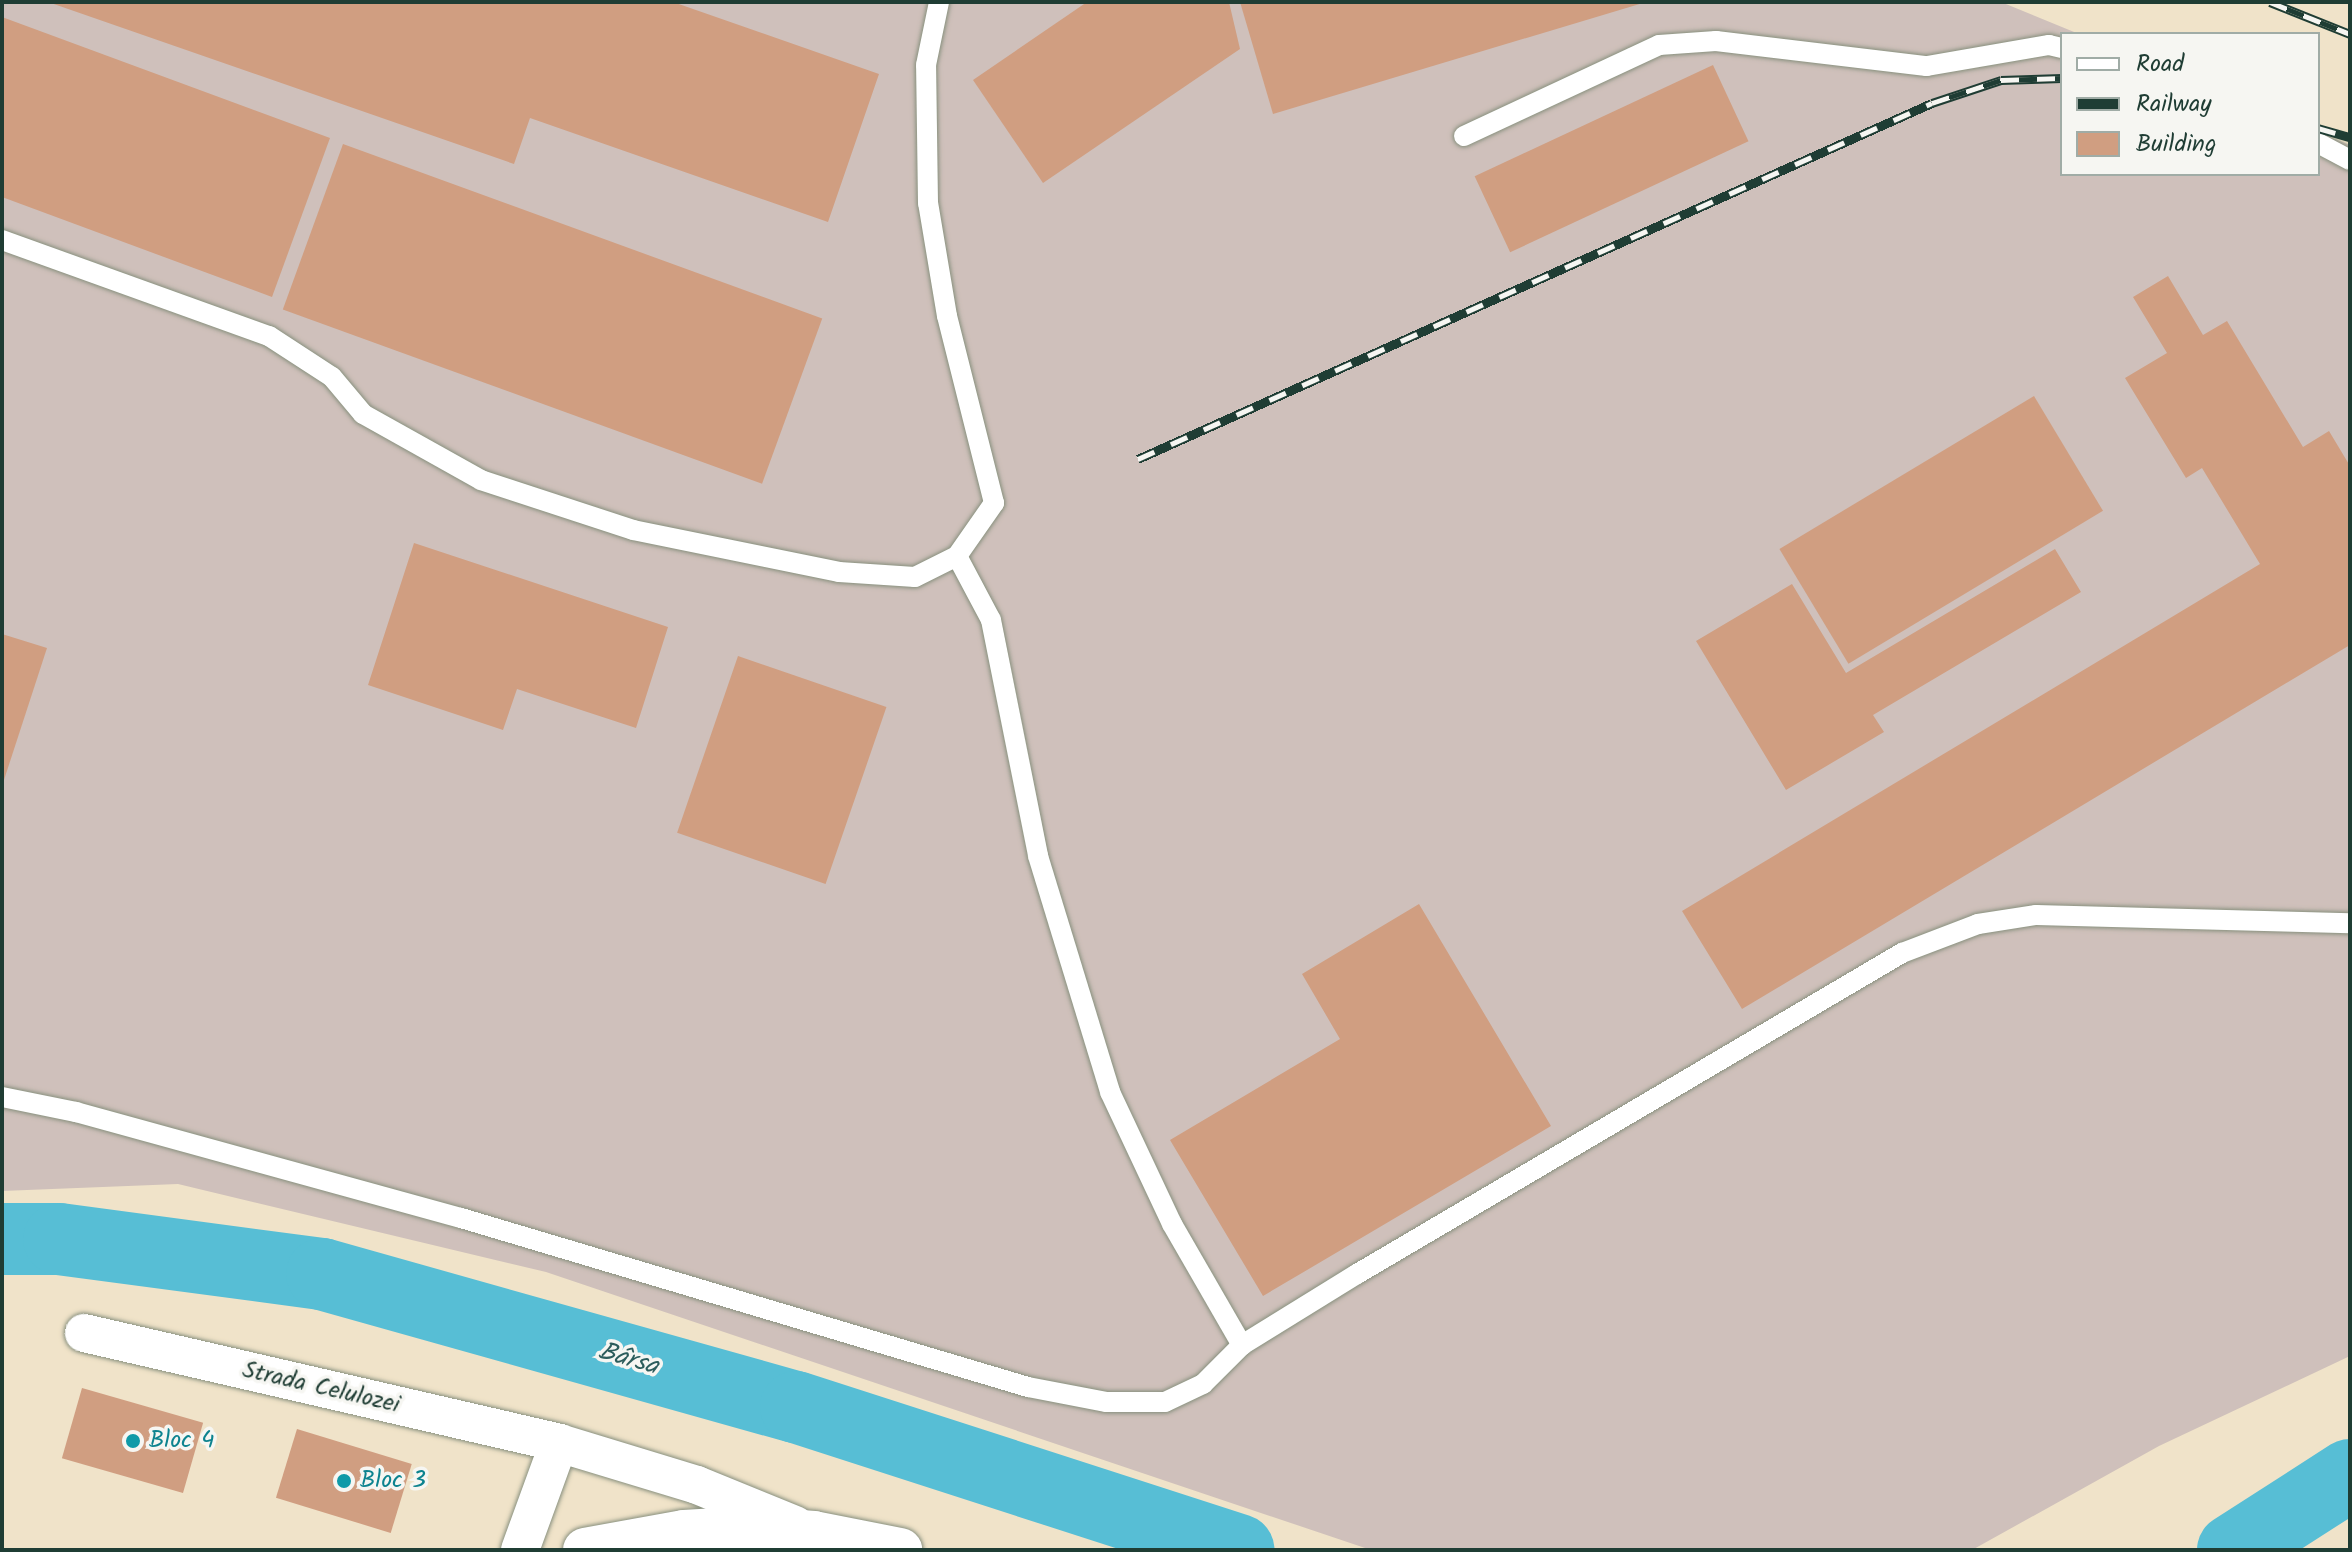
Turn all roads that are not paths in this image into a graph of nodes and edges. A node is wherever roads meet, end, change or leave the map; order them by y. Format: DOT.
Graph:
graph roads {
  1 [pos="939,2"];
  2 [pos="2060,48"];
  3 [pos="1464,136"];
  4 [pos="2320,144"];
  5 [pos="2350,160"];
  6 [pos="2,240"];
  7 [pos="957,556"];
  8 [pos="2350,923"];
  9 [pos="2,1097"];
  10 [pos="84,1333"];
  11 [pos="1242,1345"];
  12 [pos="559,1443"];
  13 [pos="811,1541"];
  14 [pos="520,1550"];
  15 [pos="585,1550"];
  16 [pos="900,1550"];
  1 -- 7 [label="lane"];
  2 -- 3 [label="lane"];
  4 -- 5 [label="lane"];
  6 -- 7 [label="lane"];
  7 -- 11 [label="lane"];
  8 -- 11 [label="lane"];
  9 -- 11 [label="lane"];
  10 -- 12 [label="street, Strada Celulozei"];
  12 -- 13 [label="street, Strada Celulozei"];
  12 -- 14 [label="street"];
  13 -- 15 [label="street, Strada Celulozei"];
  13 -- 16 [label="street, Strada Celulozei"];
}
